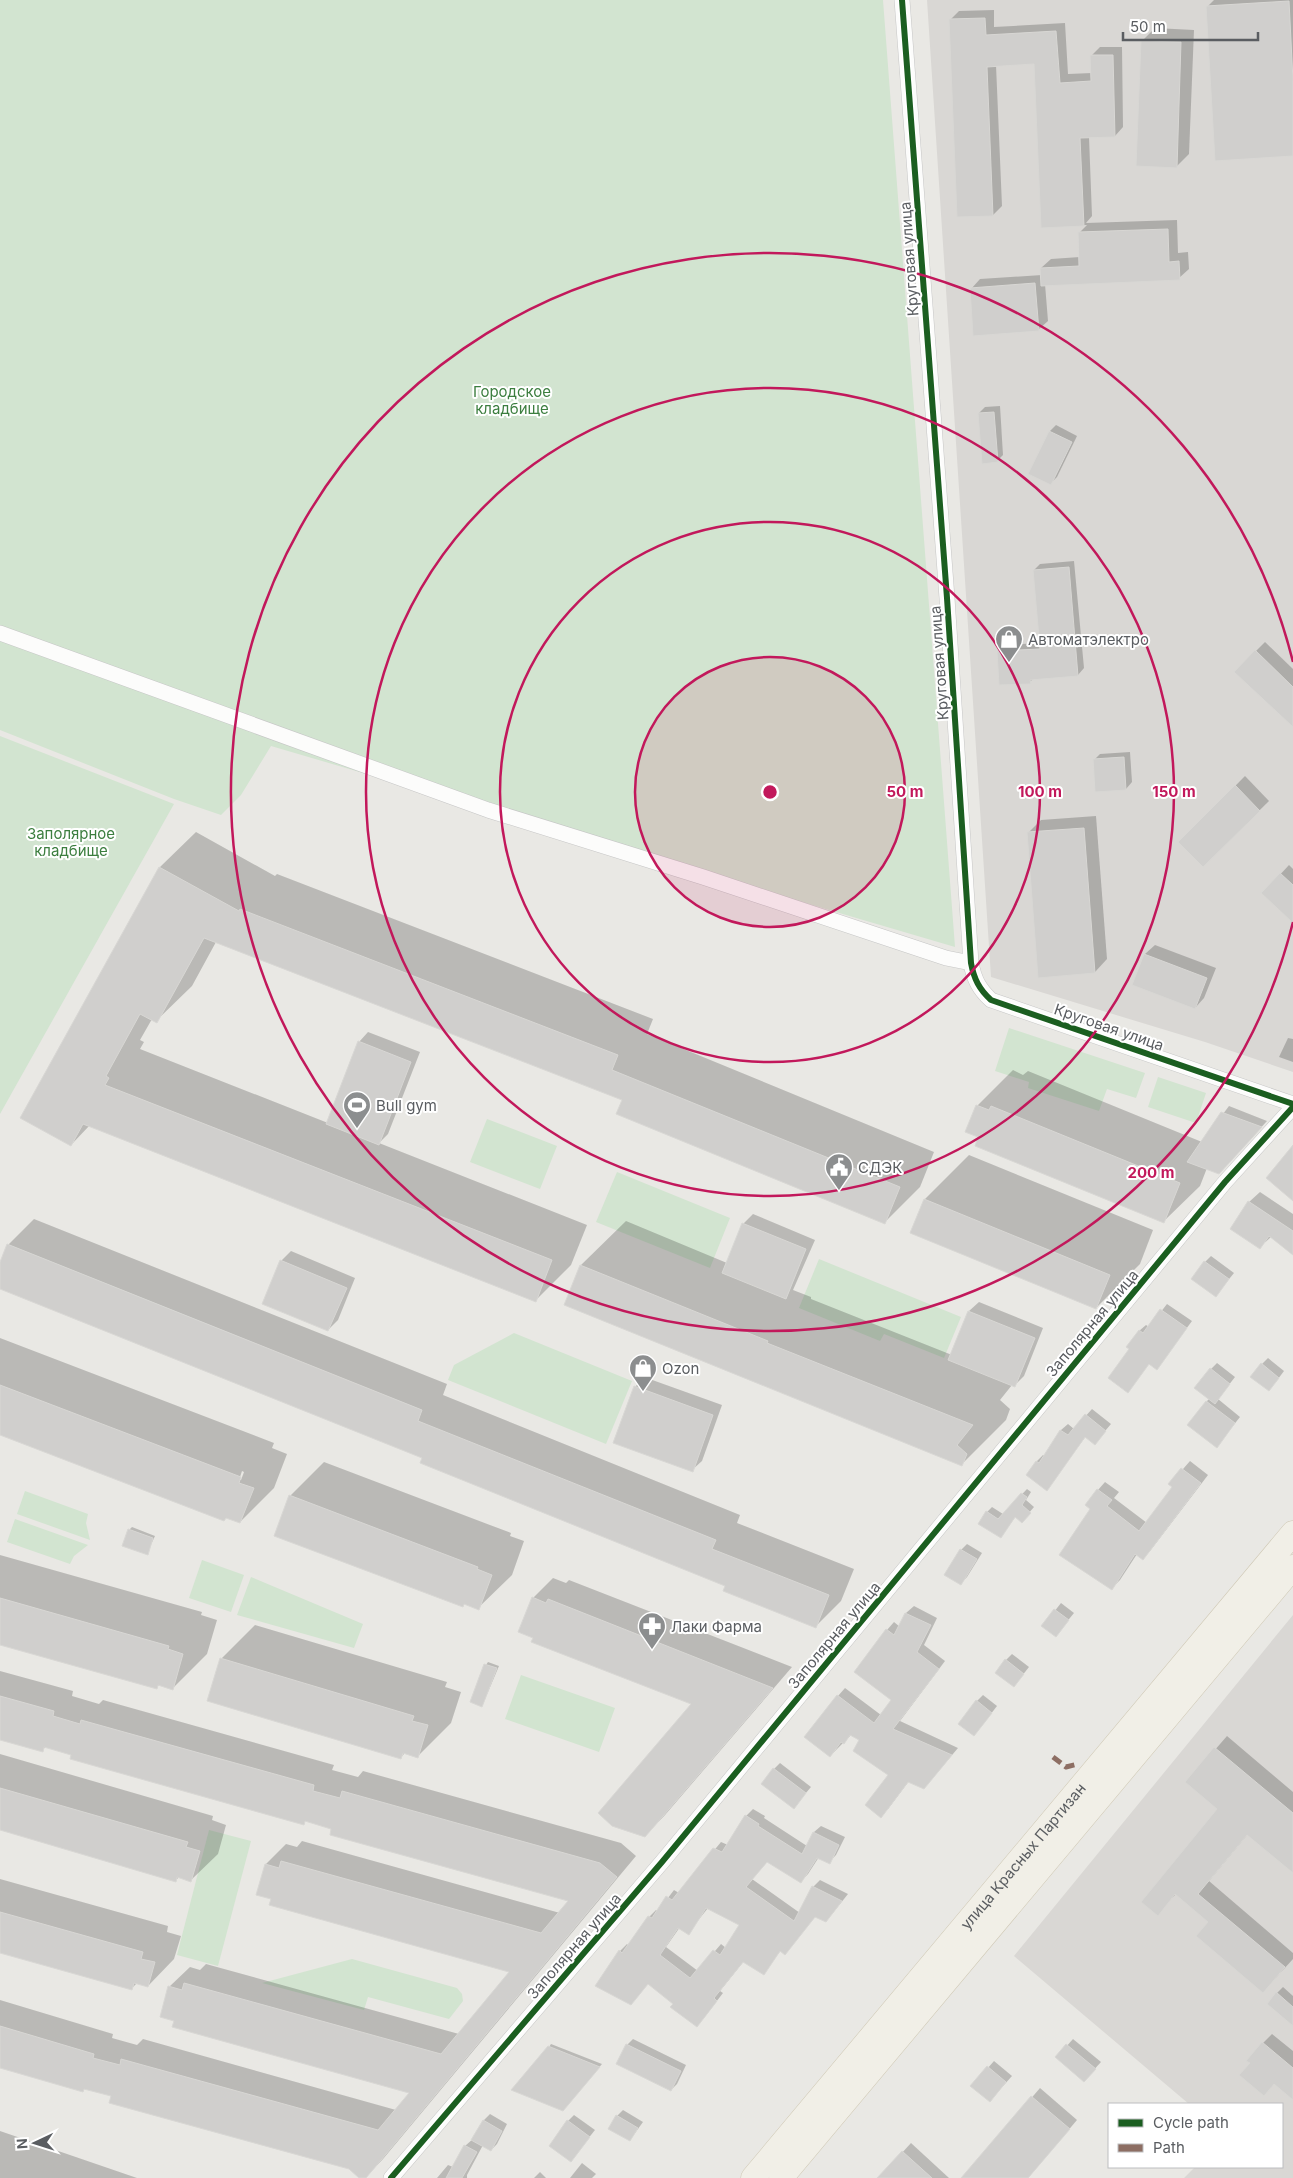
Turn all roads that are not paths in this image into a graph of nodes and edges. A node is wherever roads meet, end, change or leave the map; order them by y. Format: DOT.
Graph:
graph roads {
  1 [pos="902,0"];
  2 [pos="0,633"];
  3 [pos="971,963"];
  4 [pos="1293,1105"];
  5 [pos="1293,1533"];
  6 [pos="1293,1567"];
  7 [pos="391,2178"];
  8 [pos="753,2178"];
  9 [pos="781,2178"];
  1 -- 3 [label="street, Круговая улица"];
  2 -- 3 [label="street"];
  3 -- 4 [label="street, Круговая улица"];
  4 -- 7 [label="street, Заполярная улица"];
  5 -- 8 [label="main road, улица Красных Партизан"];
  6 -- 9 [label="main road, улица Красных Партизан"];
}
